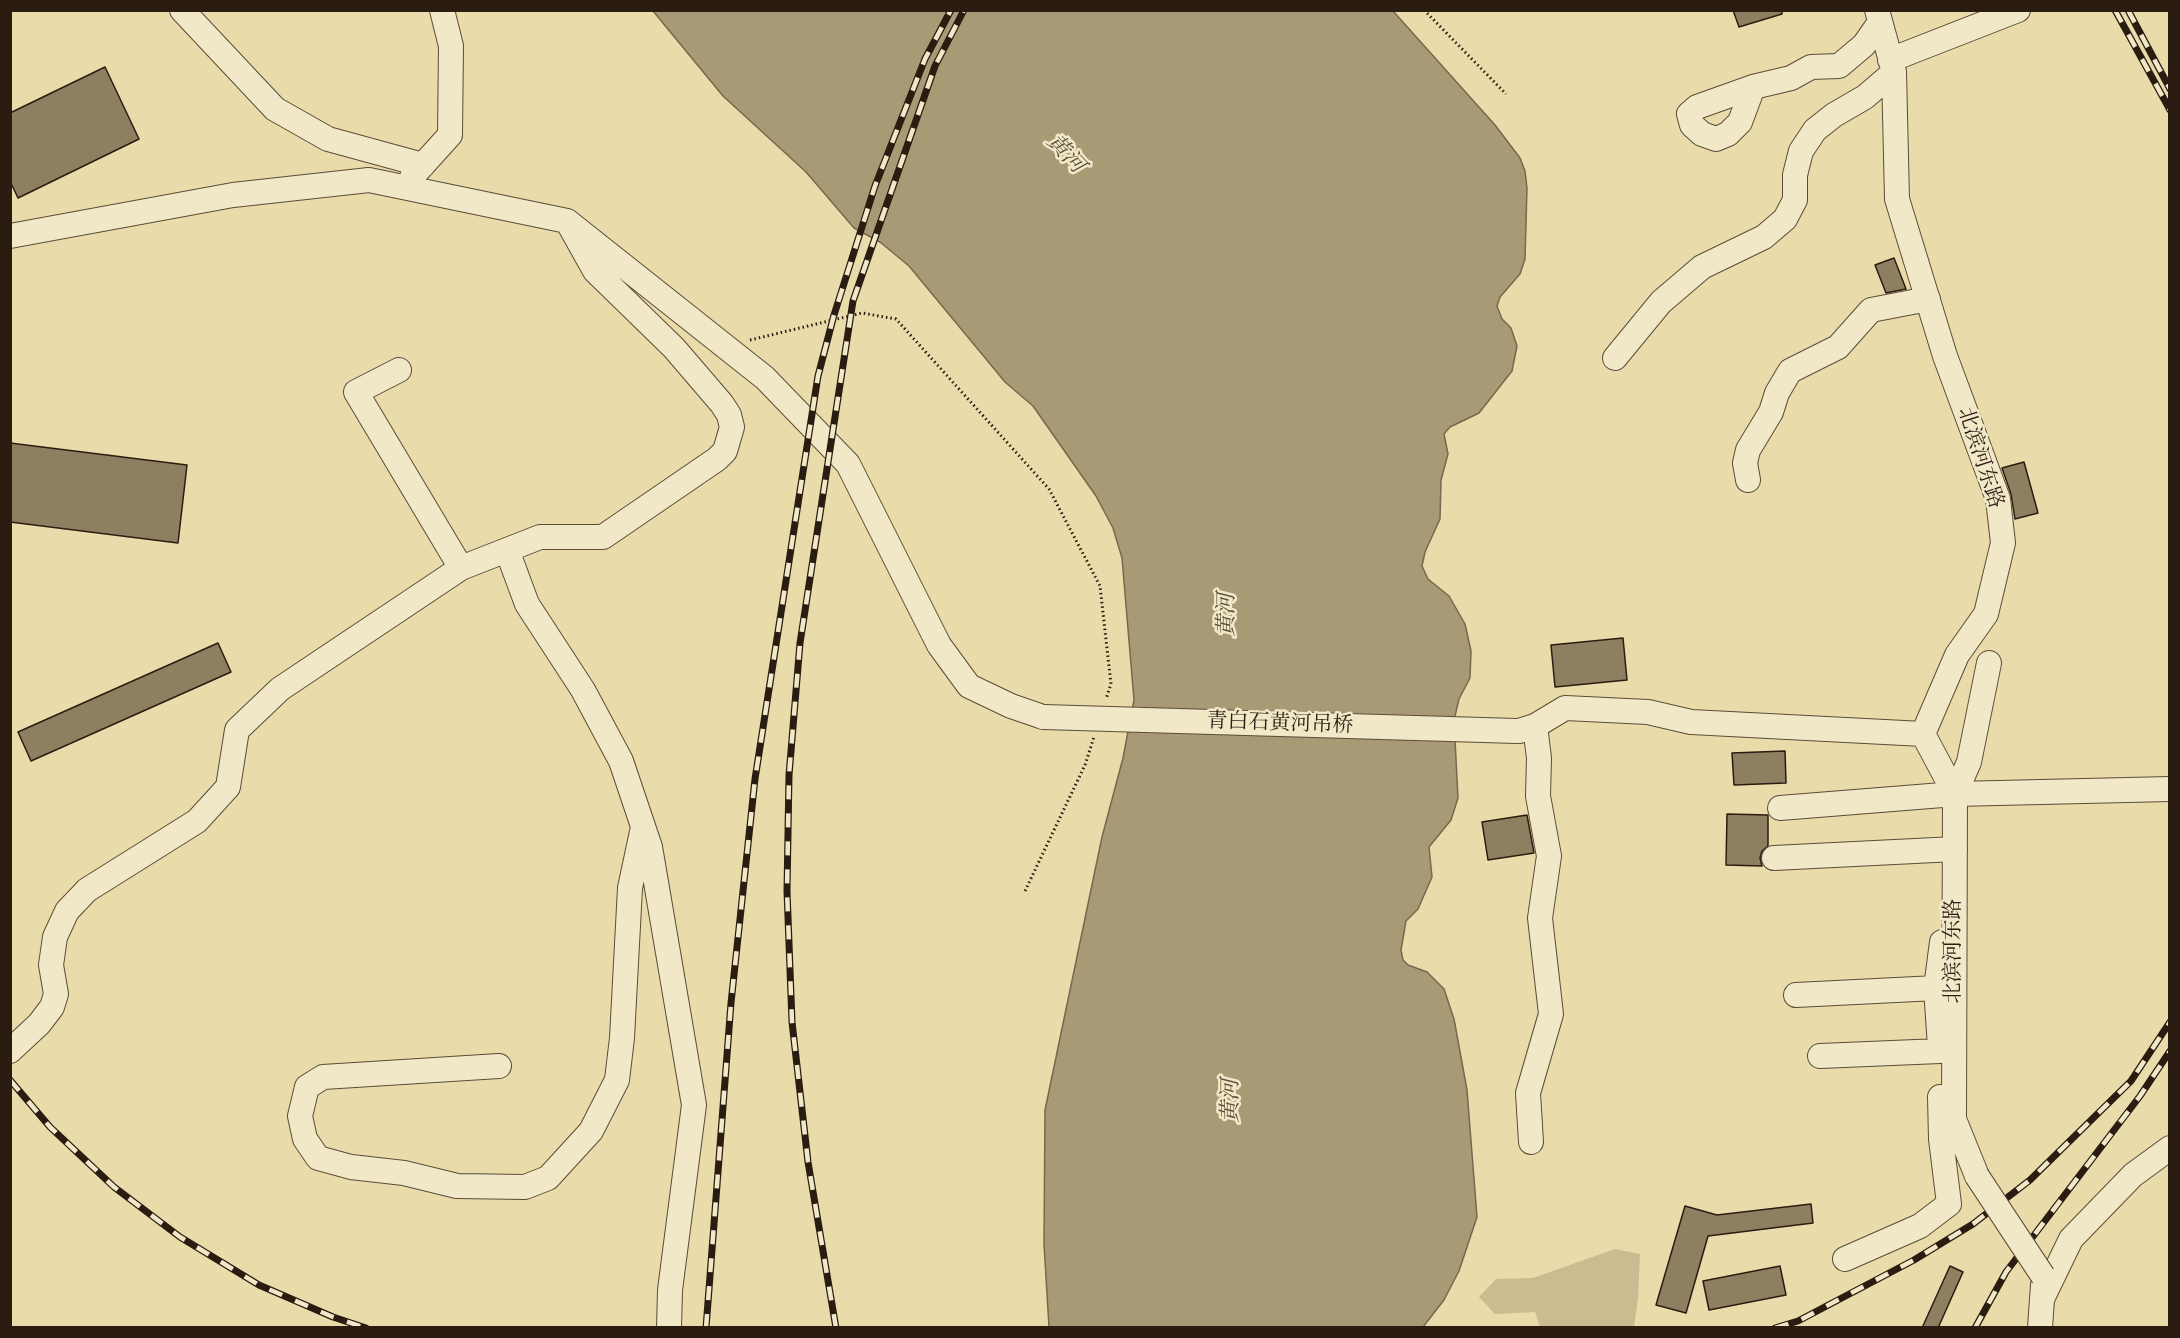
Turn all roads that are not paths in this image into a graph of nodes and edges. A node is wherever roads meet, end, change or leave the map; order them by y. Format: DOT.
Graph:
graph roads {
  1 [pos="182,10"];
  2 [pos="442,10"];
  3 [pos="2018,10"];
  4 [pos="1878,16"];
  5 [pos="1892,66"];
  6 [pos="1753,87"];
  7 [pos="423,165"];
  8 [pos="403,188"];
  9 [pos="567,221"];
  10 [pos="10,236"];
  11 [pos="1928,299"];
  12 [pos="1616,358"];
  13 [pos="399,370"];
  14 [pos="1748,480"];
  15 [pos="507,550"];
  16 [pos="461,568"];
  17 [pos="1989,663"];
  18 [pos="1526,729"];
  19 [pos="1923,734"];
  20 [pos="2169,789"];
  21 [pos="1954,794"];
  22 [pos="1780,808"];
  23 [pos="643,827"];
  24 [pos="1955,849"];
  25 [pos="1774,858"];
  26 [pos="1954,917"];
  27 [pos="1935,988"];
  28 [pos="1796,995"];
  29 [pos="10,1051"];
  30 [pos="1940,1051"];
  31 [pos="1820,1056"];
  32 [pos="499,1066"];
  33 [pos="1531,1142"];
  34 [pos="2169,1148"];
  35 [pos="1845,1259"];
  36 [pos="2043,1288"];
  37 [pos="669,1328"];
  38 [pos="2040,1328"];
  1 -- 7 [label="street"];
  2 -- 7 [label="street"];
  3 -- 5 [label="street"];
  4 -- 5 [label="street, 北滨河东路"];
  4 -- 6 [label="street"];
  5 -- 11 [label="street, 北滨河东路"];
  5 -- 12 [label="street"];
  7 -- 8 [label="street"];
  8 -- 9 [label="street"];
  8 -- 10 [label="street"];
  9 -- 15 [label="street"];
  9 -- 18 [label="street, 青白石黄河吊桥, bridge"];
  11 -- 14 [label="street"];
  11 -- 19 [label="street, 北滨河东路"];
  13 -- 16 [label="street"];
  15 -- 16 [label="street"];
  15 -- 23 [label="street"];
  16 -- 29 [label="street"];
  17 -- 21 [label="street"];
  18 -- 19 [label="street"];
  18 -- 33 [label="street"];
  19 -- 21 [label="street, 北滨河东路"];
  20 -- 21 [label="street"];
  21 -- 22 [label="street"];
  21 -- 24 [label="street, 北滨河东路"];
  23 -- 32 [label="street"];
  23 -- 37 [label="street"];
  24 -- 25 [label="street"];
  24 -- 26 [label="street, 北滨河东路"];
  26 -- 27 [label="street"];
  26 -- 36 [label="street, 北滨河东路, bridge"];
  27 -- 28 [label="street"];
  27 -- 30 [label="street"];
  30 -- 31 [label="street"];
  30 -- 35 [label="street"];
  34 -- 36 [label="street"];
  36 -- 38 [label="street"];
}
